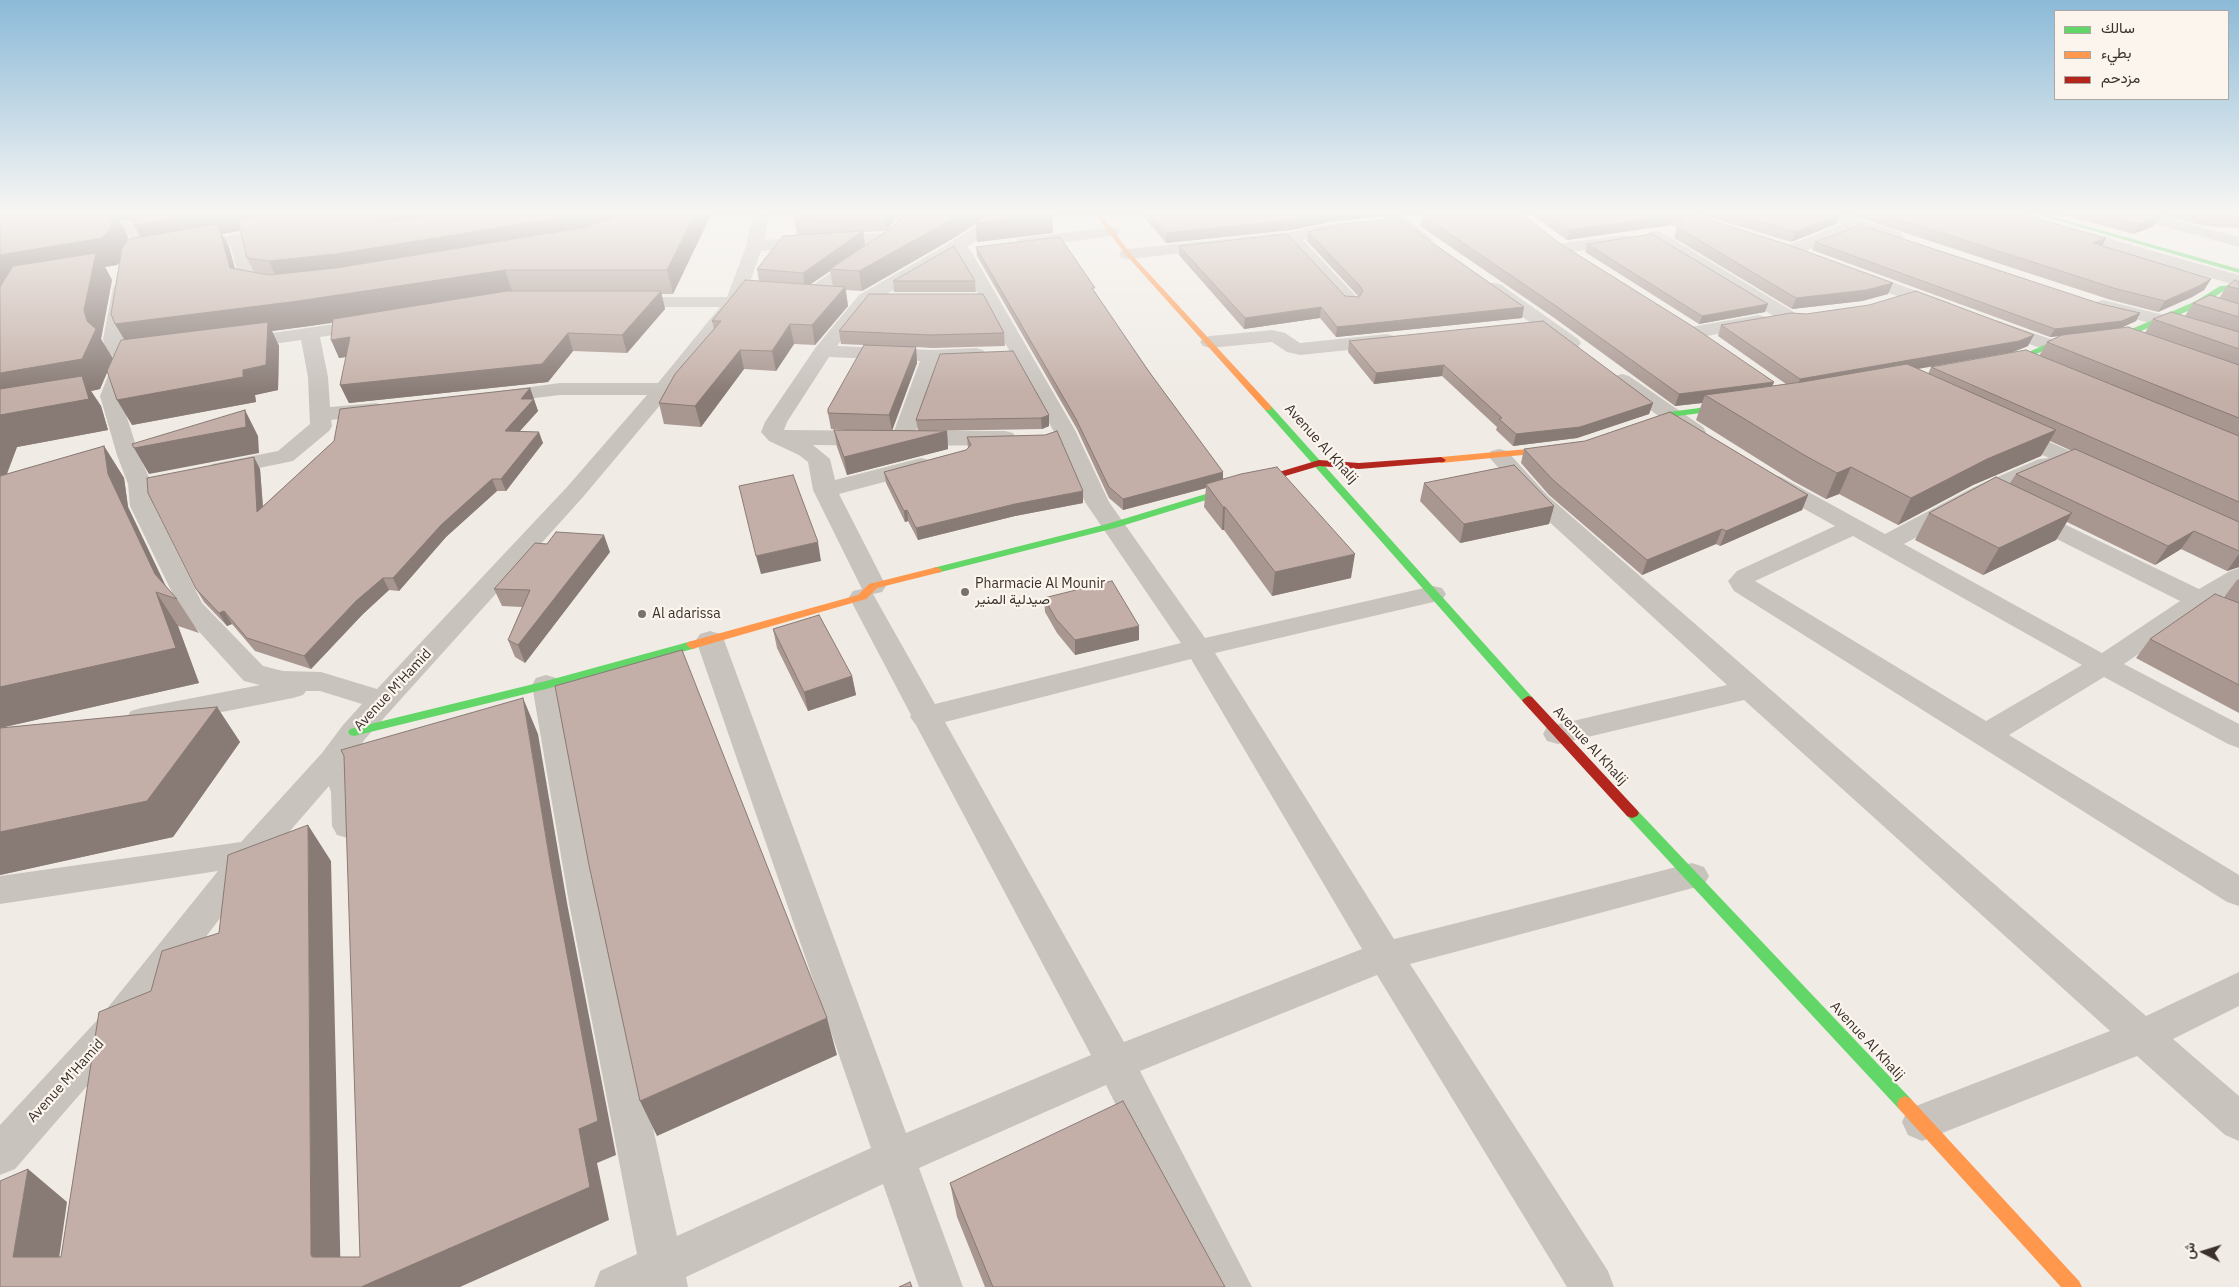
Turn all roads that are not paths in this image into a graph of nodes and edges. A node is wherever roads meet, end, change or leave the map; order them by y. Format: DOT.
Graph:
graph roads {
  1 [pos="123,274"];
  2 [pos="246,274"];
  3 [pos="747,274"];
  4 [pos="834,274"];
  5 [pos="916,274"];
  6 [pos="973,274"];
  7 [pos="1147,274"];
  8 [pos="1326,274"];
  9 [pos="1721,274"];
  10 [pos="1857,274"];
  11 [pos="1482,279"];
  12 [pos="2235,285"];
  13 [pos="289,291"];
  14 [pos="1910,294"];
  15 [pos="742,295"];
  16 [pos="865,299"];
  17 [pos="904,299"];
  18 [pos="2085,300"];
  19 [pos="1351,301"];
  20 [pos="608,302"];
  21 [pos="1883,302"];
  22 [pos="2199,303"];
  23 [pos="2223,310"];
  24 [pos="1956,311"];
  25 [pos="2161,320"];
  26 [pos="1680,321"];
  27 [pos="384,322"];
  28 [pos="1984,322"];
  29 [pos="1545,323"];
  30 [pos="1518,326"];
  31 [pos="1696,332"];
  32 [pos="310,334"];
  33 [pos="2122,336"];
  34 [pos="1404,338"];
  35 [pos="1210,342"];
  36 [pos="2239,344"];
  37 [pos="2048,345"];
  38 [pos="217,346"];
  39 [pos="2149,346"];
  40 [pos="1720,348"];
  41 [pos="823,351"];
  42 [pos="170,352"];
  43 [pos="1584,352"];
  44 [pos="1004,353"];
  45 [pos="932,356"];
  46 [pos="125,357"];
  47 [pos="2019,359"];
  48 [pos="1981,365"];
  49 [pos="1607,369"];
  50 [pos="2043,370"];
  51 [pos="664,389"];
  52 [pos="476,399"];
  53 [pos="1745,405"];
  54 [pos="393,407"];
  55 [pos="320,415"];
  56 [pos="1669,415"];
  57 [pos="1994,424"];
  58 [pos="1633,427"];
  59 [pos="1040,437"];
  60 [pos="782,438"];
  61 [pos="902,439"];
  62 [pos="1718,446"];
  63 [pos="1571,447"];
  64 [pos="956,448"];
  65 [pos="1499,456"];
  66 [pos="2064,457"];
  67 [pos="1319,464"];
  68 [pos="1751,467"];
  69 [pos="198,473"];
  70 [pos="2116,480"];
  71 [pos="826,490"];
  72 [pos="1982,492"];
  73 [pos="1111,526"];
  74 [pos="1853,527"];
  75 [pos="1885,544"];
  76 [pos="2239,576"];
  77 [pos="868,592"];
  78 [pos="1433,594"];
  79 [pos="2199,600"];
  80 [pos="2239,619"];
  81 [pos="710,640"];
  82 [pos="1198,648"];
  83 [pos="2103,665"];
  84 [pos="321,682"];
  85 [pos="546,685"];
  86 [pos="1750,689"];
  87 [pos="384,701"];
  88 [pos="925,716"];
  89 [pos="117,722"];
  90 [pos="354,732"];
  91 [pos="1558,734"];
  92 [pos="1986,735"];
  93 [pos="2239,737"];
  94 [pos="332,761"];
  95 [pos="251,853"];
  96 [pos="349,861"];
  97 [pos="1692,876"];
  98 [pos="0,890"];
  99 [pos="2239,892"];
  100 [pos="1385,956"];
  101 [pos="2239,988"];
  102 [pos="114,1028"];
  103 [pos="2143,1036"];
  104 [pos="1115,1063"];
  105 [pos="106,1088"];
  106 [pos="1922,1122"];
  107 [pos="2239,1122"];
  108 [pos="0,1155"];
  109 [pos="895,1158"];
  110 [pos="664,1276"];
  111 [pos="616,1287"];
  112 [pos="941,1287"];
  113 [pos="1230,1287"];
  114 [pos="1592,1287"];
  115 [pos="2073,1287"];
  1 -- 46 [label="street"];
  2 -- 13 [label="street"];
  3 -- 15 [label="street, Avenue M'Hamid"];
  4 -- 16 [label="street"];
  5 -- 16 [label="street"];
  6 -- 44 [label="street"];
  7 -- 35 [label="street, Avenue Al Khalij"];
  8 -- 19 [label="street"];
  9 -- 31 [label="street"];
  10 -- 14 [label="street"];
  11 -- 29 [label="street"];
  12 -- 22 [label="street"];
  14 -- 21 [label="street"];
  14 -- 24 [label="street"];
  15 -- 20 [label="street"];
  15 -- 51 [label="street, Avenue M'Hamid"];
  16 -- 17 [label="street"];
  16 -- 41 [label="street"];
  18 -- 25 [label="street"];
  22 -- 23 [label="street"];
  22 -- 25 [label="street"];
  25 -- 33 [label="street"];
  25 -- 36 [label="street"];
  26 -- 31 [label="street"];
  27 -- 32 [label="street"];
  28 -- 37 [label="street"];
  29 -- 30 [label="street"];
  29 -- 43 [label="street"];
  31 -- 40 [label="street"];
  32 -- 38 [label="street"];
  32 -- 55 [label="street"];
  33 -- 37 [label="street"];
  33 -- 39 [label="street"];
  34 -- 35 [label="street"];
  35 -- 67 [label="street, Avenue Al Khalij"];
  37 -- 47 [label="street"];
  41 -- 45 [label="street"];
  41 -- 60 [label="street"];
  42 -- 46 [label="street"];
  44 -- 45 [label="street"];
  44 -- 59 [label="street"];
  45 -- 61 [label="street"];
  46 -- 84 [label="street"];
  47 -- 48 [label="street"];
  47 -- 50 [label="street"];
  49 -- 56 [label="street"];
  51 -- 52 [label="street"];
  51 -- 87 [label="street, Avenue M'Hamid"];
  53 -- 56 [label="street"];
  54 -- 55 [label="street"];
  55 -- 69 [label="street"];
  56 -- 58 [label="street"];
  56 -- 62 [label="street"];
  57 -- 66 [label="street"];
  59 -- 64 [label="street"];
  59 -- 73 [label="street"];
  60 -- 61 [label="street"];
  60 -- 71 [label="street"];
  61 -- 64 [label="street"];
  63 -- 65 [label="street"];
  64 -- 71 [label="street"];
  65 -- 67 [label="street"];
  65 -- 86 [label="street"];
  66 -- 70 [label="street"];
  66 -- 72 [label="street"];
  67 -- 73 [label="street"];
  67 -- 78 [label="street, Avenue Al Khalij"];
  68 -- 74 [label="street"];
  71 -- 77 [label="street"];
  72 -- 75 [label="street"];
  72 -- 79 [label="street"];
  73 -- 77 [label="street"];
  73 -- 82 [label="street"];
  74 -- 75 [label="street"];
  74 -- 92 [label="street"];
  75 -- 83 [label="street"];
  76 -- 79 [label="street"];
  77 -- 81 [label="street"];
  77 -- 88 [label="street"];
  78 -- 82 [label="street"];
  78 -- 91 [label="street, Avenue Al Khalij"];
  79 -- 80 [label="street"];
  79 -- 83 [label="street"];
  81 -- 85 [label="street"];
  81 -- 109 [label="street"];
  82 -- 88 [label="street"];
  82 -- 100 [label="street"];
  83 -- 92 [label="street"];
  83 -- 93 [label="street"];
  84 -- 87 [label="street"];
  84 -- 89 [label="street"];
  85 -- 90 [label="street"];
  85 -- 110 [label="street"];
  86 -- 91 [label="street"];
  86 -- 103 [label="street"];
  87 -- 90 [label="street, Avenue M'Hamid"];
  88 -- 104 [label="street"];
  90 -- 94 [label="street, Avenue M'Hamid"];
  91 -- 97 [label="street, Avenue Al Khalij"];
  92 -- 99 [label="street"];
  94 -- 95 [label="street, Avenue M'Hamid"];
  94 -- 96 [label="street"];
  95 -- 98 [label="street"];
  95 -- 102 [label="street, Avenue M'Hamid"];
  97 -- 100 [label="street"];
  97 -- 106 [label="street, Avenue Al Khalij"];
  100 -- 104 [label="street"];
  100 -- 114 [label="street"];
  101 -- 103 [label="street"];
  102 -- 105 [label="street"];
  102 -- 108 [label="street, Avenue M'Hamid"];
  103 -- 106 [label="street"];
  103 -- 107 [label="street"];
  104 -- 109 [label="street"];
  104 -- 113 [label="street"];
  106 -- 115 [label="street, Avenue Al Khalij"];
  109 -- 110 [label="street"];
  109 -- 112 [label="street"];
  110 -- 111 [label="street"];
}
